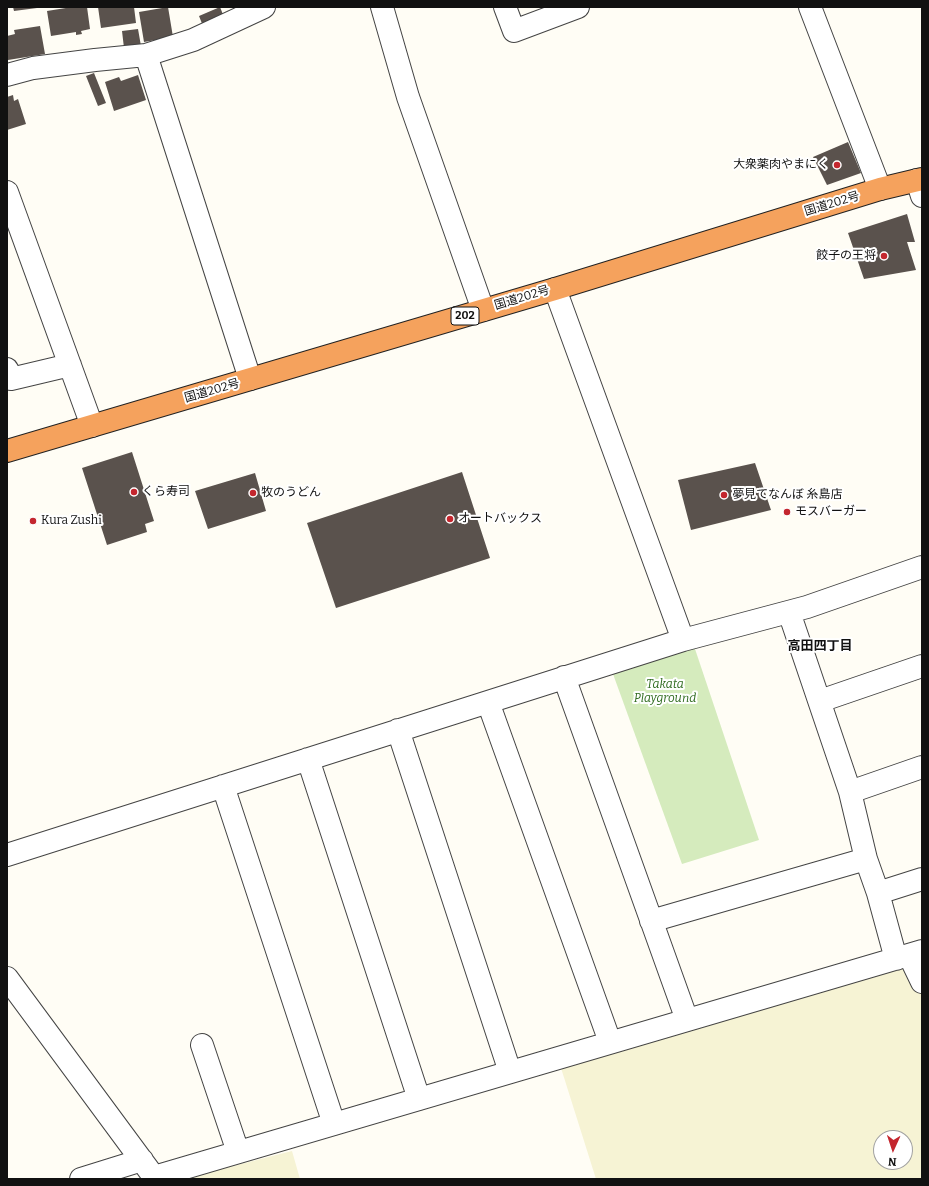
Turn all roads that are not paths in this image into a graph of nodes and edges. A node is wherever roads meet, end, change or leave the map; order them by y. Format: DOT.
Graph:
graph roads {
  1 [pos="264,7"];
  2 [pos="382,7"];
  3 [pos="505,7"];
  4 [pos="578,7"];
  5 [pos="810,7"];
  6 [pos="146,55"];
  7 [pos="7,75"];
  8 [pos="920,185"];
  9 [pos="880,189"];
  10 [pos="8,200"];
  11 [pos="555,289"];
  12 [pos="483,310"];
  13 [pos="70,365"];
  14 [pos="7,369"];
  15 [pos="250,379"];
  16 [pos="92,426"];
  17 [pos="7,451"];
  18 [pos="922,567"];
  19 [pos="789,612"];
  20 [pos="683,640"];
  21 [pos="922,666"];
  22 [pos="564,678"];
  23 [pos="820,701"];
  24 [pos="488,702"];
  25 [pos="398,730"];
  26 [pos="308,759"];
  27 [pos="922,767"];
  28 [pos="223,786"];
  29 [pos="850,792"];
  30 [pos="7,855"];
  31 [pos="866,859"];
  32 [pos="922,879"];
  33 [pos="878,893"];
  34 [pos="652,920"];
  35 [pos="909,955"];
  36 [pos="7,978"];
  37 [pos="922,982"];
  38 [pos="687,1020"];
  39 [pos="610,1042"];
  40 [pos="202,1045"];
  41 [pos="510,1072"];
  42 [pos="419,1099"];
  43 [pos="334,1124"];
  44 [pos="238,1152"];
  45 [pos="142,1160"];
  46 [pos="81,1179"];
  1 -- 6 [label="street"];
  2 -- 12 [label="street"];
  3 -- 4 [label="street"];
  5 -- 9 [label="street"];
  6 -- 7 [label="street"];
  6 -- 15 [label="street"];
  8 -- 9 [label="highway, 国道202号 / 202"];
  9 -- 11 [label="highway, 国道202号 / 202"];
  10 -- 13 [label="street"];
  11 -- 12 [label="highway, 国道202号 / 202"];
  11 -- 20 [label="street"];
  12 -- 15 [label="highway, 国道202号 / 202"];
  13 -- 14 [label="street"];
  13 -- 16 [label="street"];
  15 -- 16 [label="highway, 国道202号 / 202"];
  16 -- 17 [label="highway, 国道202号 / 202"];
  18 -- 19 [label="street"];
  19 -- 20 [label="street"];
  19 -- 23 [label="street"];
  20 -- 22 [label="street"];
  21 -- 23 [label="street"];
  22 -- 24 [label="street"];
  22 -- 34 [label="street"];
  23 -- 29 [label="street"];
  24 -- 25 [label="street"];
  24 -- 39 [label="street"];
  25 -- 26 [label="street"];
  25 -- 41 [label="street"];
  26 -- 28 [label="street"];
  26 -- 42 [label="street"];
  27 -- 29 [label="street"];
  28 -- 30 [label="street"];
  28 -- 43 [label="street"];
  29 -- 31 [label="street"];
  31 -- 33 [label="street"];
  31 -- 34 [label="street"];
  32 -- 33 [label="street"];
  33 -- 35 [label="street"];
  34 -- 38 [label="street"];
  35 -- 37 [label="street"];
  35 -- 38 [label="street"];
  36 -- 45 [label="street"];
  38 -- 39 [label="street"];
  39 -- 41 [label="street"];
  40 -- 44 [label="street"];
  41 -- 42 [label="street"];
  42 -- 43 [label="street"];
  43 -- 44 [label="street"];
  44 -- 45 [label="street"];
  45 -- 46 [label="street"];
}
